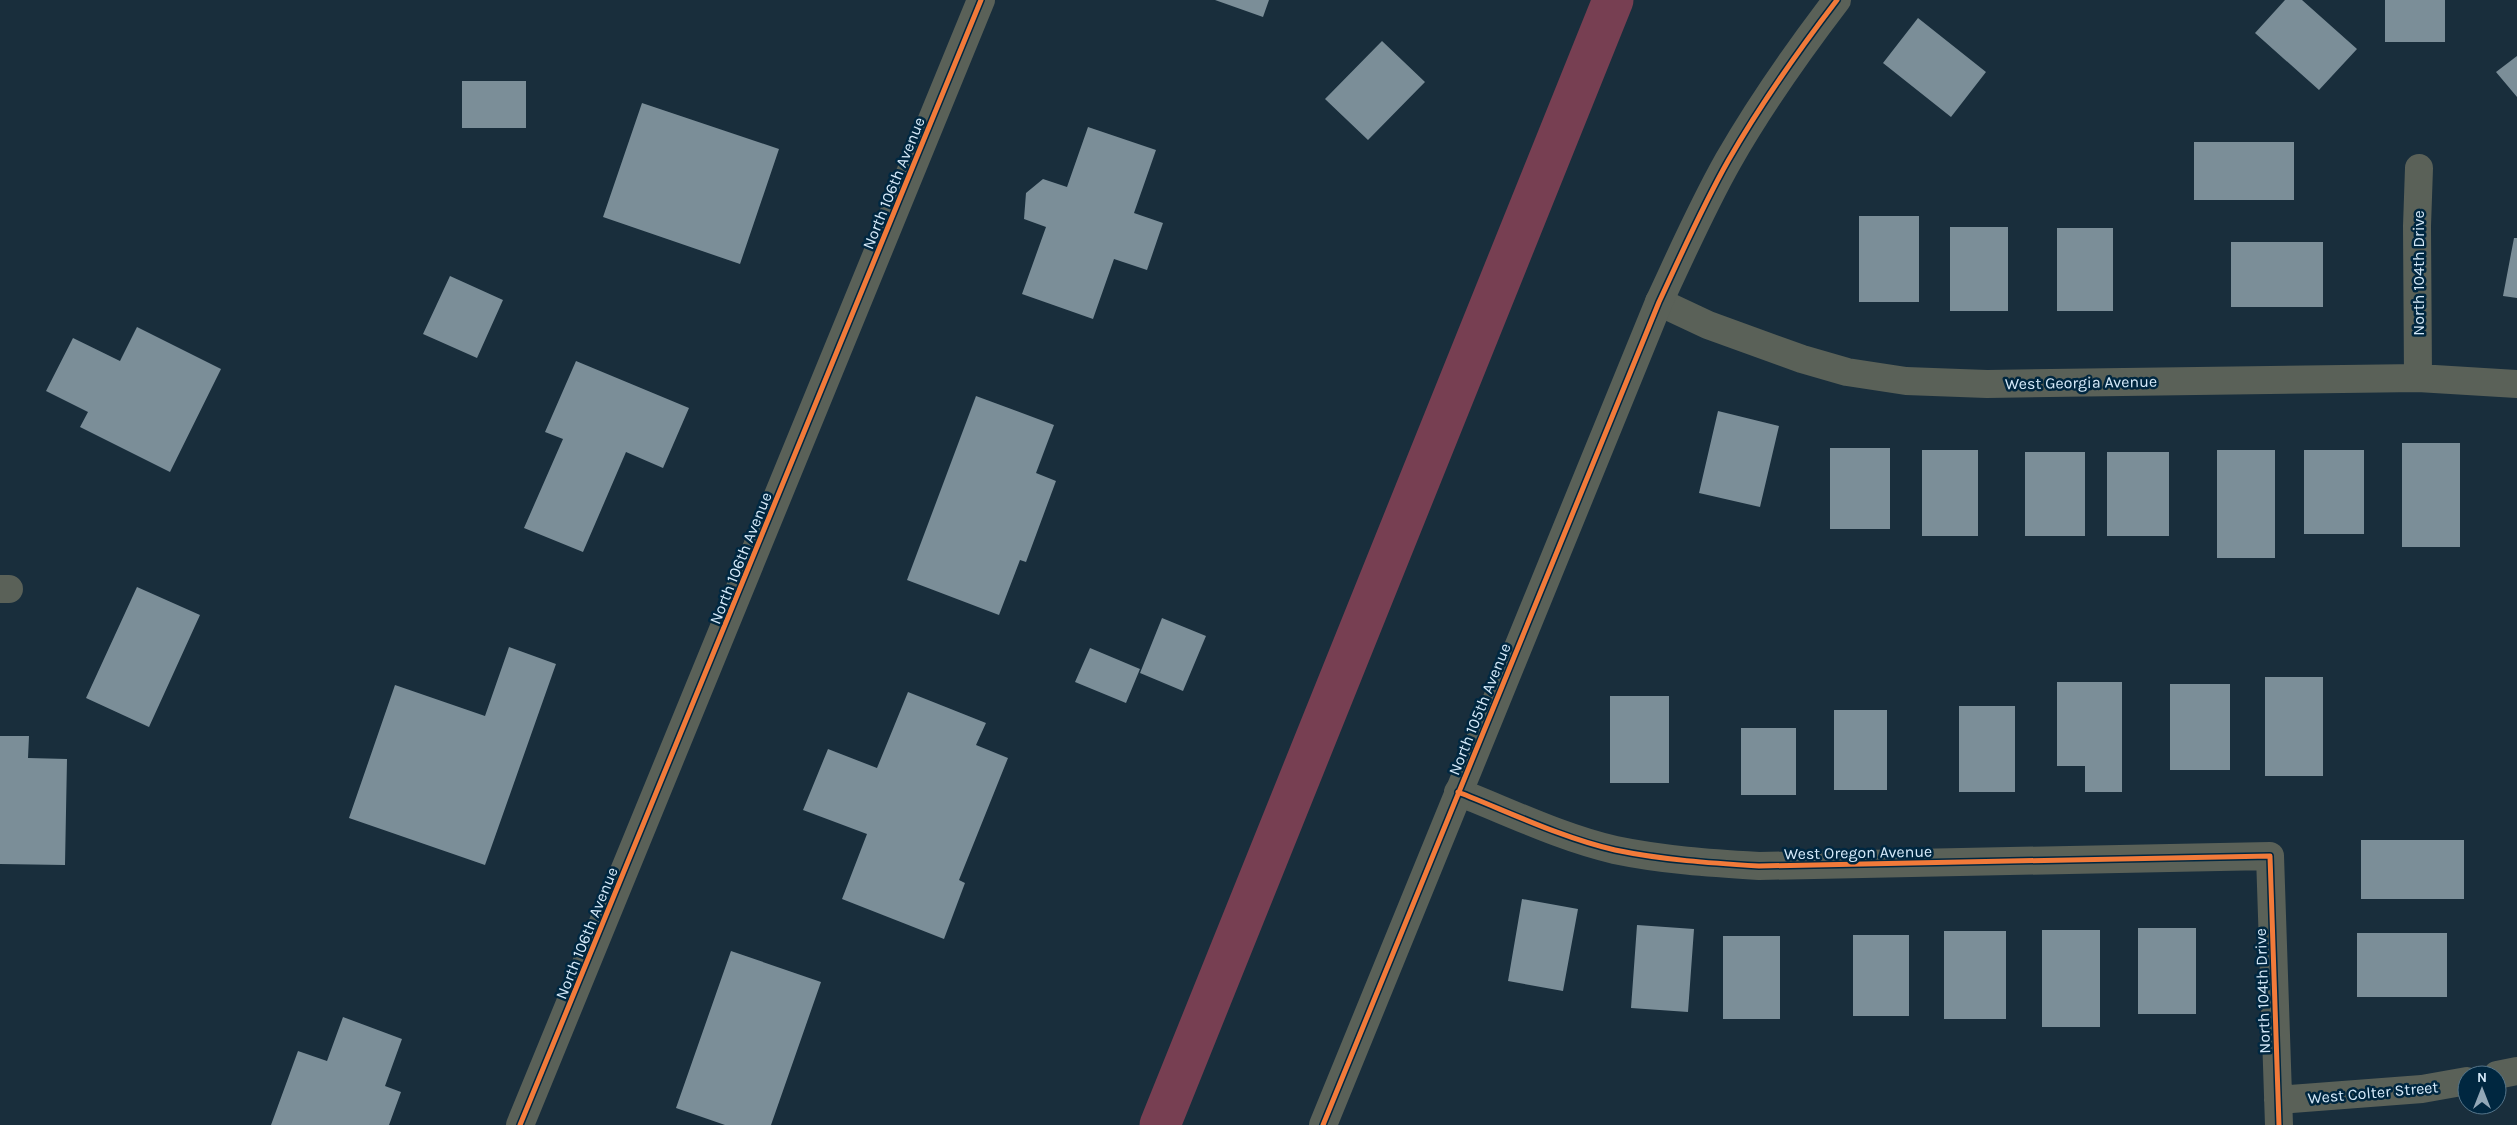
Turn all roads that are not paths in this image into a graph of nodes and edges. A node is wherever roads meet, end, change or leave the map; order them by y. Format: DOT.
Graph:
graph roads {
  1 [pos="981,0"];
  2 [pos="1837,0"];
  3 [pos="2419,168"];
  4 [pos="1659,302"];
  5 [pos="2418,378"];
  6 [pos="2517,384"];
  7 [pos="1458,792"];
  8 [pos="2270,856"];
  9 [pos="2457,1083"];
  10 [pos="2279,1113"];
  11 [pos="520,1125"];
  12 [pos="1323,1125"];
  1 -- 11 [label="street, North 106th Avenue"];
  2 -- 4 [label="street, North 105th Avenue"];
  3 -- 5 [label="street, North 104th Drive"];
  4 -- 5 [label="street, West Georgia Avenue"];
  4 -- 7 [label="street, North 105th Avenue"];
  5 -- 6 [label="street, West Georgia Avenue"];
  7 -- 8 [label="street, West Oregon Avenue"];
  7 -- 12 [label="street, North 105th Avenue"];
  8 -- 10 [label="street, North 104th Drive"];
  9 -- 10 [label="street, West Colter Street"];
}
